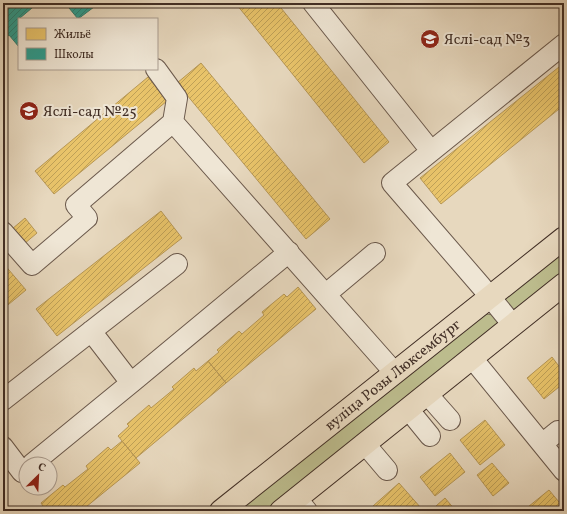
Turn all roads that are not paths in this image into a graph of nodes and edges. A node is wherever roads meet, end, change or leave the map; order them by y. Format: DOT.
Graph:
graph roads {
  1 [pos="313,3"];
  2 [pos="564,44"];
  3 [pos="157,70"];
  4 [pos="174,122"];
  5 [pos="431,151"];
  6 [pos="3,232"];
  7 [pos="564,238"];
  8 [pos="289,252"];
  9 [pos="375,253"];
  10 [pos="177,264"];
  11 [pos="562,291"];
  12 [pos="326,294"];
  13 [pos="490,297"];
  14 [pos="513,325"];
  15 [pos="91,331"];
  16 [pos="472,358"];
  17 [pos="395,373"];
  18 [pos="131,383"];
  19 [pos="427,394"];
  20 [pos="3,400"];
  21 [pos="408,409"];
  22 [pos="450,420"];
  23 [pos="558,431"];
  24 [pos="430,436"];
  25 [pos="365,444"];
  26 [pos="542,444"];
  27 [pos="3,447"];
  28 [pos="42,456"];
  29 [pos="18,467"];
  30 [pos="387,470"];
  31 [pos="564,471"];
  32 [pos="295,507"];
  33 [pos="221,511"];
  1 -- 5 [label="street"];
  2 -- 5 [label="street"];
  3 -- 4 [label="street"];
  4 -- 6 [label="street"];
  4 -- 8 [label="street"];
  5 -- 13 [label="street"];
  7 -- 13 [label="main road, вуліца Розы Люксембург"];
  8 -- 12 [label="street"];
  8 -- 18 [label="street"];
  9 -- 12 [label="street"];
  10 -- 15 [label="street"];
  11 -- 14 [label="main road"];
  12 -- 17 [label="street"];
  13 -- 14 [label="street"];
  13 -- 17 [label="main road, вуліца Розы Люксембург"];
  14 -- 16 [label="main road"];
  15 -- 18 [label="street"];
  15 -- 20 [label="street"];
  16 -- 19 [label="main road"];
  16 -- 26 [label="street"];
  17 -- 33 [label="main road, вуліца Розы Люксембург"];
  18 -- 28 [label="street"];
  19 -- 21 [label="main road"];
  19 -- 22 [label="street"];
  21 -- 24 [label="street"];
  21 -- 25 [label="main road"];
  23 -- 26 [label="street"];
  25 -- 30 [label="street"];
  25 -- 32 [label="main road"];
  26 -- 31 [label="street"];
  27 -- 29 [label="street"];
}
